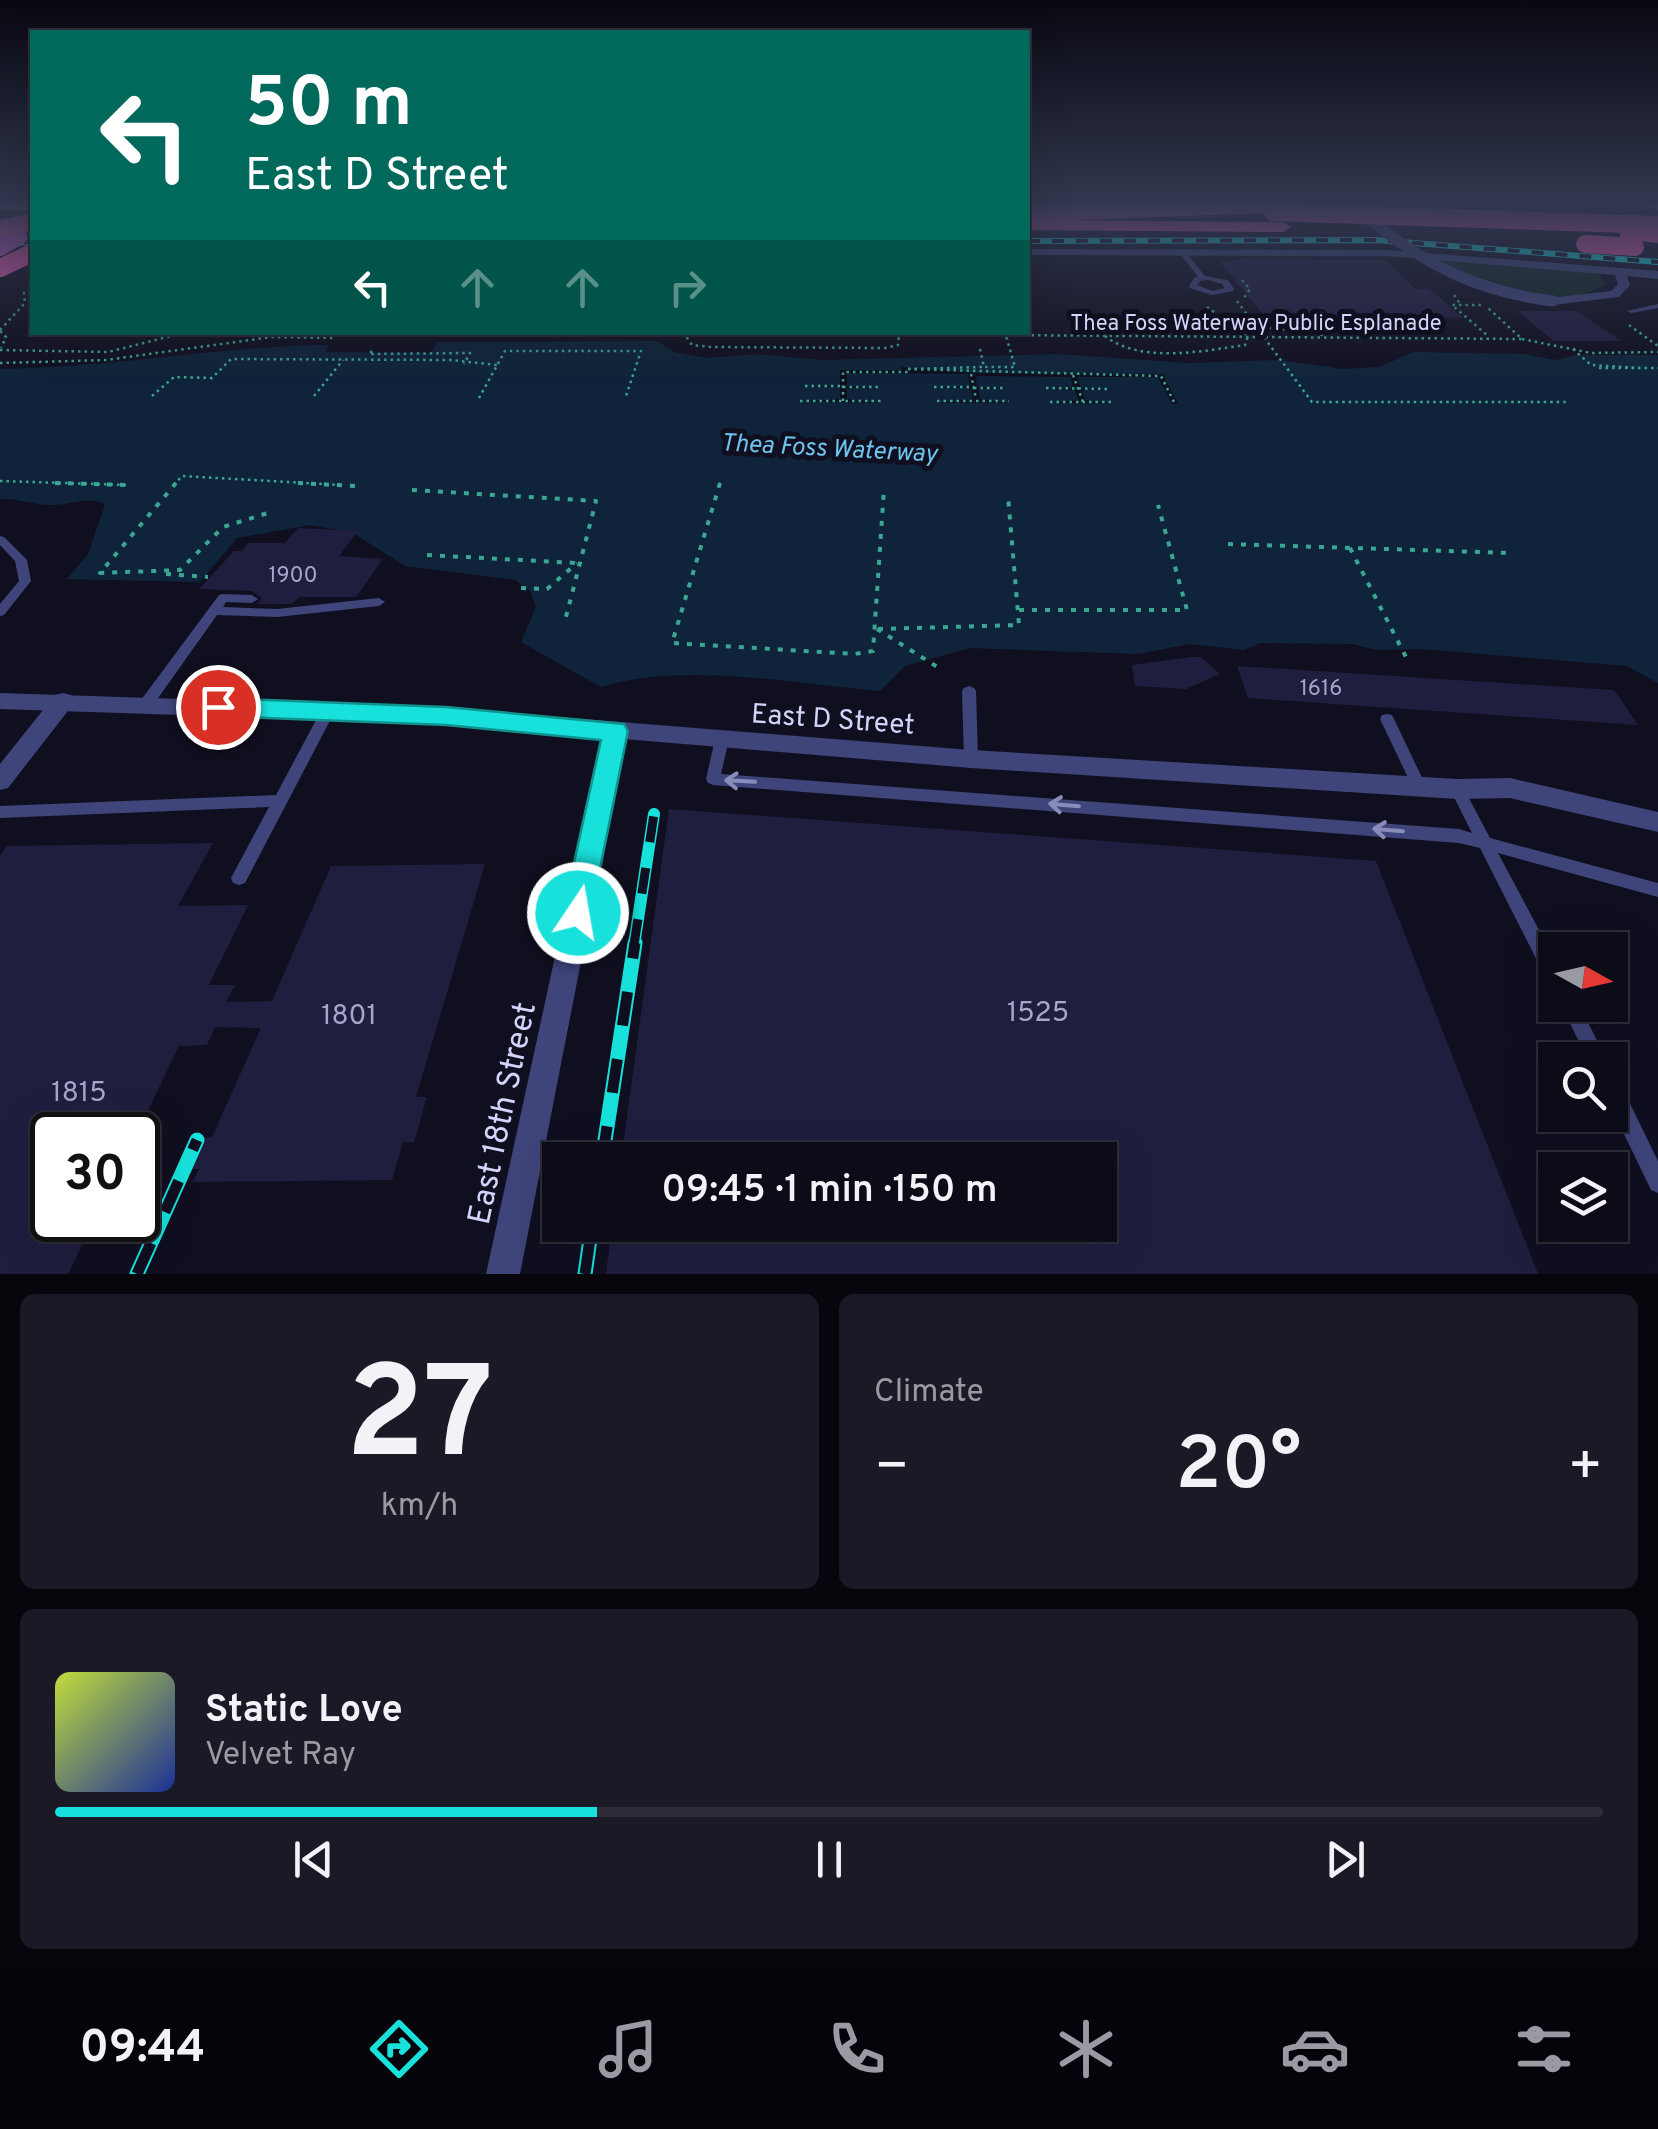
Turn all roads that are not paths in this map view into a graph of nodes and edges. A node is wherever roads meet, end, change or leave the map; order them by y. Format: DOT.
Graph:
graph roads {
  1 [pos="1191,262"];
  2 [pos="1428,262"];
  3 [pos="1523,262"];
  4 [pos="1618,271"];
  5 [pos="1658,276"];
  6 [pos="1203,278"];
  7 [pos="1658,306"];
  8 [pos="1631,311"];
  9 [pos="0,539"];
  10 [pos="252,599"];
  11 [pos="295,601"];
  12 [pos="378,602"];
  13 [pos="218,604"];
  14 [pos="323,609"];
  15 [pos="0,612"];
  16 [pos="969,691"];
  17 [pos="0,701"];
  18 [pos="64,702"];
  19 [pos="146,704"];
  20 [pos="328,711"];
  21 [pos="1387,719"];
  22 [pos="615,731"];
  23 [pos="722,740"];
  24 [pos="970,759"];
  25 [pos="0,781"];
  26 [pos="1420,786"];
  27 [pos="1457,789"];
  28 [pos="278,802"];
  29 [pos="0,812"];
  30 [pos="1658,822"];
  31 [pos="1484,842"];
  32 [pos="239,878"];
  33 [pos="1658,890"];
  34 [pos="1538,945"];
  35 [pos="1628,1121"];
  36 [pos="1658,1183"];
  37 [pos="503,1274"];
  1 -- 6 [label="lane"];
  2 -- 4 [label="street, bridge"];
  3 -- 4 [label="street"];
  4 -- 5 [label="street"];
  7 -- 8 [label="lane"];
  9 -- 15 [label="lane"];
  10 -- 13 [label="lane"];
  11 -- 14 [label="lane"];
  12 -- 14 [label="lane"];
  13 -- 14 [label="lane"];
  13 -- 19 [label="lane"];
  16 -- 24 [label="lane"];
  17 -- 18 [label="street, East D Street"];
  18 -- 19 [label="street, East D Street"];
  18 -- 25 [label="street"];
  19 -- 20 [label="street, East D Street"];
  20 -- 22 [label="street, East D Street"];
  20 -- 28 [label="lane"];
  21 -- 26 [label="lane"];
  22 -- 23 [label="street, East D Street"];
  22 -- 37 [label="street, East 18th Street"];
  23 -- 24 [label="street, East D Street"];
  31 -- 23 [label="lane, one-way"];
  24 -- 26 [label="street, East D Street"];
  26 -- 27 [label="street, East D Street"];
  27 -- 30 [label="street, East D Street"];
  27 -- 31 [label="lane"];
  28 -- 29 [label="lane"];
  28 -- 32 [label="lane"];
  31 -- 33 [label="lane"];
  31 -- 34 [label="lane"];
  35 -- 36 [label="lane"];
}
